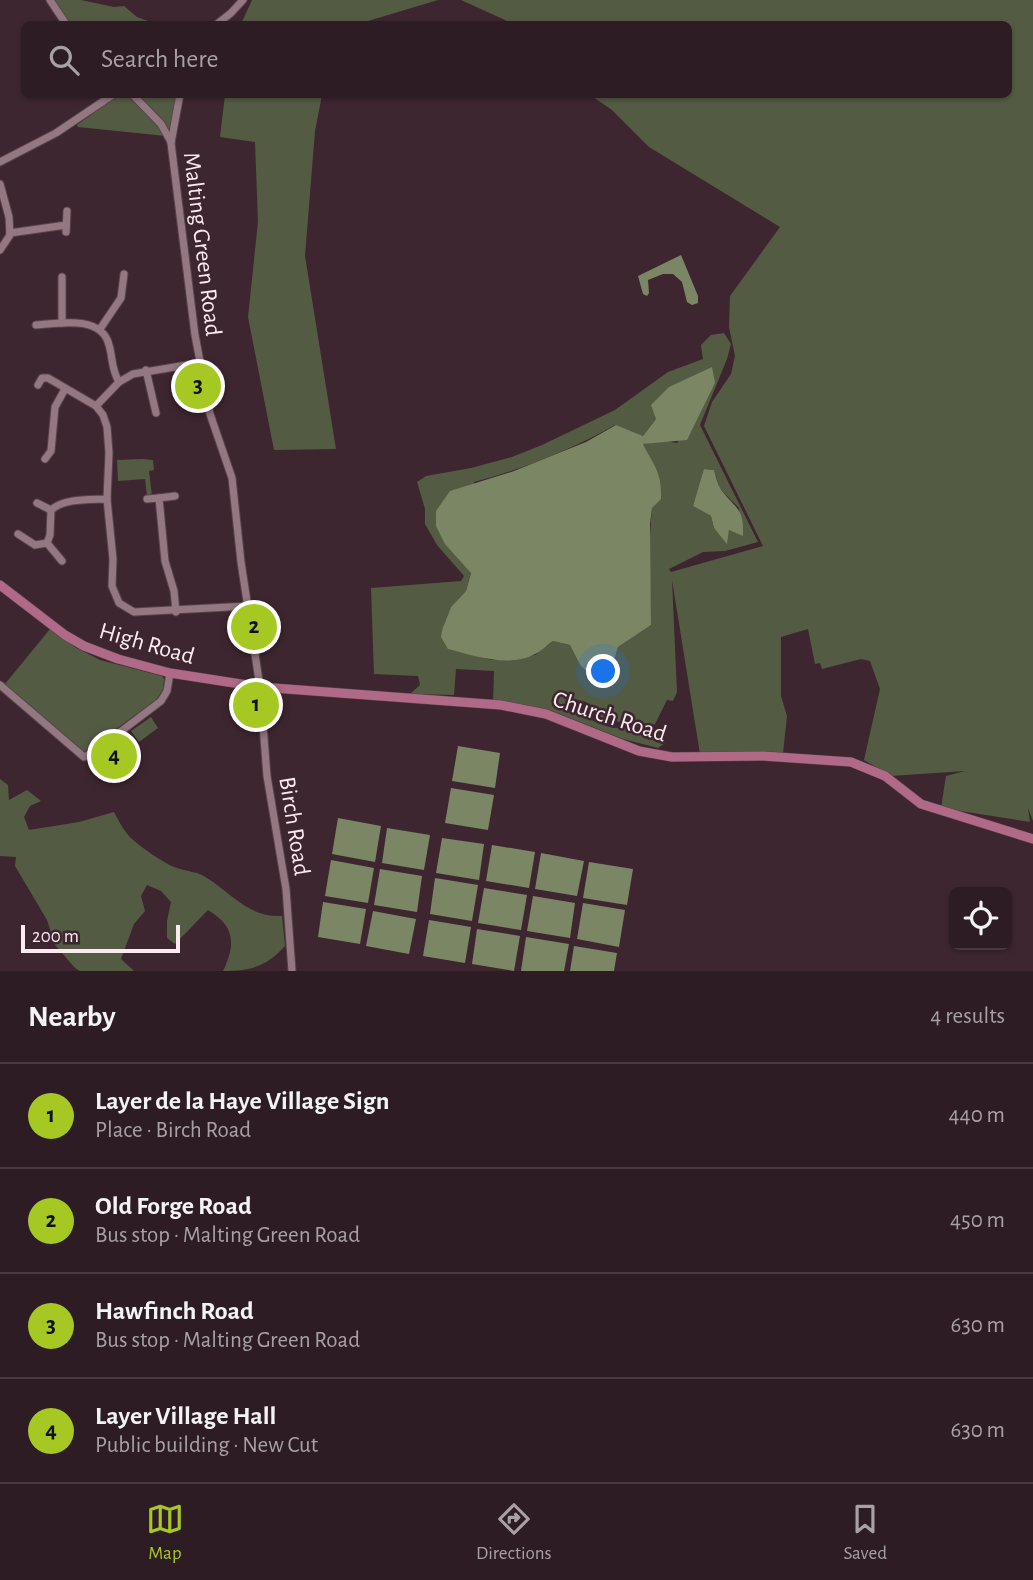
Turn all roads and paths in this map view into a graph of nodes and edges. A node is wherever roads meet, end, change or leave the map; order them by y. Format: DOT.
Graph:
graph roads {
  1 [pos="50,0"];
  2 [pos="243,0"];
  3 [pos="64,21"];
  4 [pos="221,21"];
  5 [pos="108,98"];
  6 [pos="136,98"];
  7 [pos="179,98"];
  8 [pos="171,143"];
  9 [pos="0,162"];
  10 [pos="0,184"];
  11 [pos="67,211"];
  12 [pos="10,233"];
  13 [pos="0,250"];
  14 [pos="124,274"];
  15 [pos="62,277"];
  16 [pos="62,323"];
  17 [pos="36,325"];
  18 [pos="100,329"];
  19 [pos="200,363"];
  20 [pos="146,370"];
  21 [pos="119,382"];
  22 [pos="38,385"];
  23 [pos="65,389"];
  24 [pos="96,406"];
  25 [pos="156,413"];
  26 [pos="45,459"];
  27 [pos="175,496"];
  28 [pos="159,498"];
  29 [pos="107,499"];
  30 [pos="147,499"];
  31 [pos="37,503"];
  32 [pos="51,510"];
  33 [pos="18,534"];
  34 [pos="47,543"];
  35 [pos="62,561"];
  36 [pos="0,585"];
  37 [pos="248,606"];
  38 [pos="176,611"];
  39 [pos="170,673"];
  40 [pos="0,685"];
  41 [pos="260,687"];
  42 [pos="1033,839"];
  43 [pos="292,971"];
  1 -- 3 [label="street"];
  2 -- 4 [label="street"];
  5 -- 9 [label="street"];
  6 -- 8 [label="street"];
  7 -- 8 [label="street, Malting Green Road"];
  8 -- 19 [label="street, Malting Green Road"];
  10 -- 12 [label="street"];
  11 -- 12 [label="street"];
  12 -- 13 [label="street"];
  14 -- 18 [label="street"];
  15 -- 16 [label="street"];
  16 -- 17 [label="street"];
  16 -- 18 [label="street"];
  18 -- 21 [label="street"];
  19 -- 20 [label="street"];
  19 -- 37 [label="street, Malting Green Road"];
  20 -- 21 [label="street"];
  20 -- 25 [label="street"];
  21 -- 24 [label="street"];
  22 -- 23 [label="street"];
  23 -- 24 [label="street"];
  23 -- 26 [label="street"];
  24 -- 29 [label="street"];
  27 -- 28 [label="street"];
  28 -- 30 [label="street"];
  28 -- 38 [label="street"];
  29 -- 32 [label="street"];
  29 -- 38 [label="street"];
  31 -- 32 [label="street"];
  32 -- 34 [label="street"];
  33 -- 34 [label="street"];
  34 -- 35 [label="street"];
  36 -- 39 [label="main road, High Road"];
  37 -- 38 [label="street"];
  37 -- 41 [label="street, Malting Green Road"];
  39 -- 40 [label="street"];
  39 -- 41 [label="main road, High Road"];
  41 -- 42 [label="main road, Church Road"];
  41 -- 43 [label="street, Birch Road"];
}
